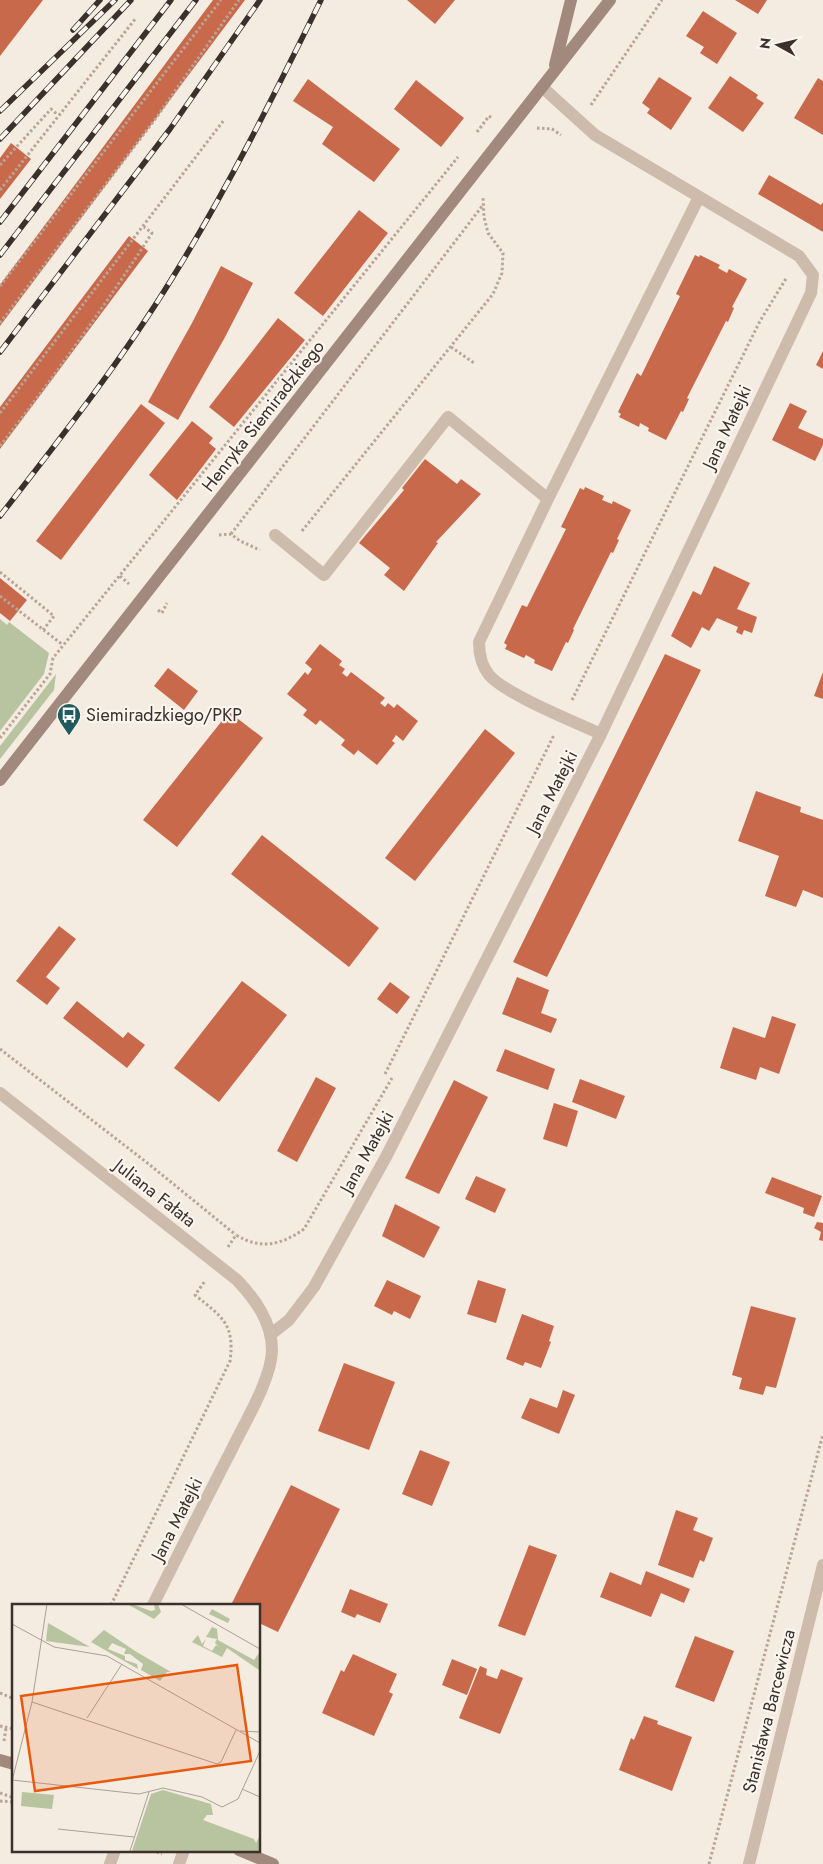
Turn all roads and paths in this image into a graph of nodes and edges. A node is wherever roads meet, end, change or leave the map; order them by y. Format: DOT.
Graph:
graph roads {
  1 [pos="220,0"];
  2 [pos="239,0"];
  3 [pos="572,0"];
  4 [pos="610,0"];
  5 [pos="662,0"];
  6 [pos="136,18"];
  7 [pos="553,72"];
  8 [pos="542,87"];
  9 [pos="58,115"];
  10 [pos="224,120"];
  11 [pos="579,122"];
  12 [pos="510,130"];
  13 [pos="474,137"];
  14 [pos="462,152"];
  15 [pos="0,165"];
  16 [pos="488,189"];
  17 [pos="0,190"];
  18 [pos="699,197"];
  19 [pos="483,205"];
  20 [pos="144,227"];
  21 [pos="787,277"];
  22 [pos="0,286"];
  23 [pos="0,324"];
  24 [pos="451,347"];
  25 [pos="474,363"];
  26 [pos="0,413"];
  27 [pos="0,446"];
  28 [pos="548,499"];
  29 [pos="231,534"];
  30 [pos="276,535"];
  31 [pos="213,542"];
  32 [pos="288,545"];
  33 [pos="0,572"];
  34 [pos="120,576"];
  35 [pos="0,596"];
  36 [pos="144,596"];
  37 [pos="172,596"];
  38 [pos="43,630"];
  39 [pos="64,645"];
  40 [pos="564,716"];
  41 [pos="601,734"];
  42 [pos="0,738"];
  43 [pos="0,780"];
  44 [pos="0,1049"];
  45 [pos="385,1074"];
  46 [pos="392,1078"];
  47 [pos="0,1093"];
  48 [pos="236,1235"];
  49 [pos="217,1264"];
  50 [pos="270,1335"];
  51 [pos="823,1434"];
  52 [pos="823,1566"];
  53 [pos="111,1604"];
  54 [pos="154,1604"];
  55 [pos="0,1693"];
  56 [pos="12,1698"];
  57 [pos="0,1793"];
  58 [pos="12,1797"];
  59 [pos="114,1852"];
  60 [pos="183,1852"];
  61 [pos="244,1852"];
  62 [pos="110,1864"];
  63 [pos="179,1864"];
  64 [pos="273,1864"];
  65 [pos="709,1864"];
  66 [pos="749,1864"];
  1 -- 22 [label="path"];
  2 -- 23 [label="path"];
  3 -- 7 [label="street, Henryka Siemiradzkiego"];
  4 -- 7 [label="street, Henryka Siemiradzkiego"];
  5 -- 11 [label="path"];
  6 -- 9 [label="path"];
  7 -- 8 [label="street, Henryka Siemiradzkiego"];
  8 -- 11 [label="street, Jana Matejki"];
  8 -- 12 [label="street, Henryka Siemiradzkiego"];
  9 -- 15 [label="path"];
  9 -- 17 [label="path"];
  10 -- 20 [label="path"];
  11 -- 12 [label="path"];
  11 -- 18 [label="street, Jana Matejki"];
  12 -- 13 [label="path"];
  12 -- 36 [label="street, Henryka Siemiradzkiego"];
  14 -- 34 [label="path"];
  16 -- 19 [label="path"];
  18 -- 28 [label="street"];
  18 -- 41 [label="street, Jana Matejki"];
  19 -- 24 [label="path"];
  19 -- 29 [label="path"];
  20 -- 26 [label="path"];
  20 -- 27 [label="path"];
  21 -- 40 [label="path"];
  24 -- 25 [label="path"];
  24 -- 32 [label="path"];
  28 -- 32 [label="street"];
  28 -- 40 [label="street"];
  29 -- 31 [label="path"];
  29 -- 32 [label="path"];
  30 -- 32 [label="street"];
  33 -- 38 [label="path"];
  34 -- 36 [label="path"];
  34 -- 39 [label="path"];
  35 -- 38 [label="path"];
  36 -- 37 [label="path"];
  36 -- 43 [label="street, Henryka Siemiradzkiego"];
  38 -- 39 [label="path"];
  39 -- 42 [label="path"];
  40 -- 41 [label="street"];
  40 -- 45 [label="path"];
  41 -- 50 [label="street, Jana Matejki"];
  44 -- 48 [label="path"];
  46 -- 48 [label="path"];
  47 -- 49 [label="street, Juliana Fałata"];
  48 -- 49 [label="path"];
  49 -- 50 [label="street, Juliana Fałata"];
  49 -- 53 [label="path"];
  50 -- 54 [label="street, Jana Matejki"];
  51 -- 65 [label="path"];
  52 -- 66 [label="street, Stanisława Barcewicza"];
  55 -- 56 [label="path"];
  57 -- 58 [label="path"];
  59 -- 62 [label="street"];
  60 -- 63 [label="street"];
  61 -- 64 [label="street"];
}
